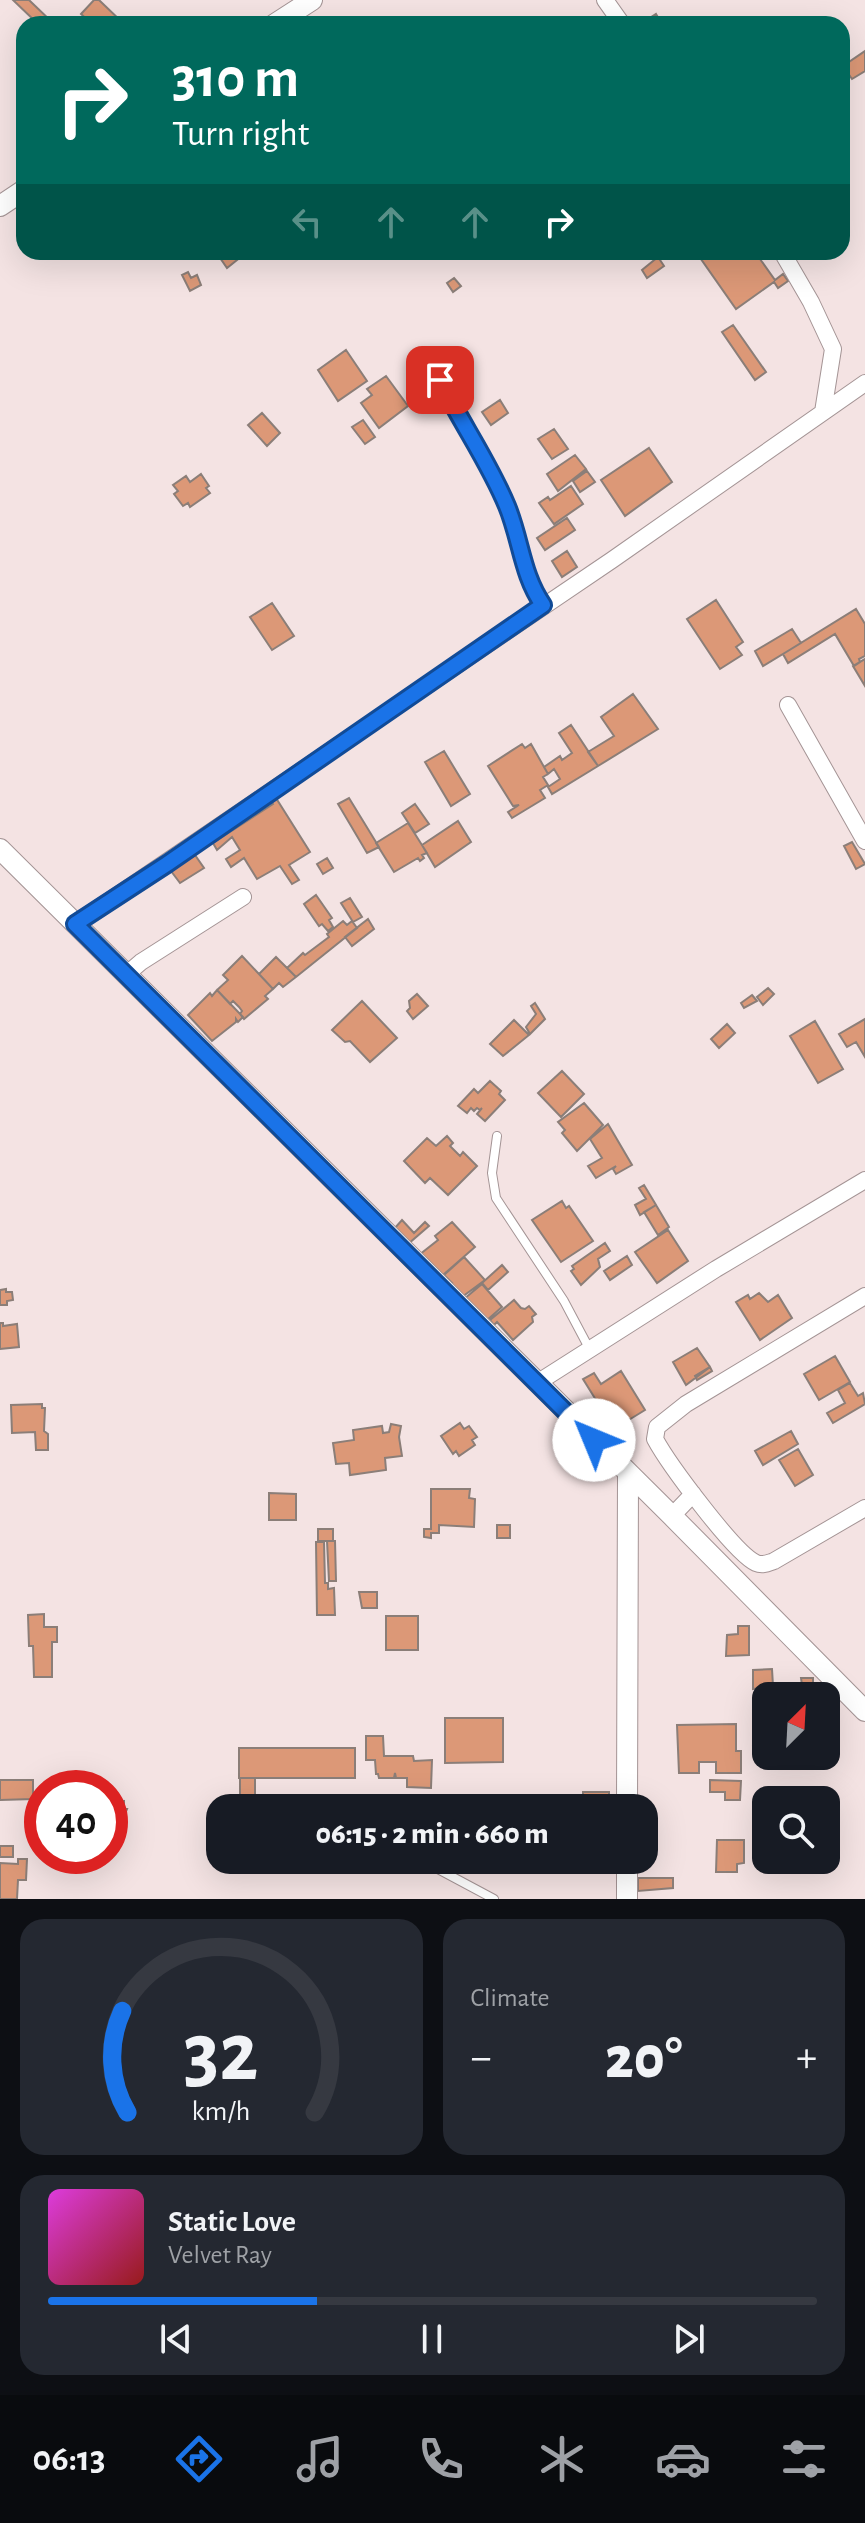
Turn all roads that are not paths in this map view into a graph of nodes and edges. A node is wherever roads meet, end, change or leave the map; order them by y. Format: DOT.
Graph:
graph roads {
  1 [pos="312,0"];
  2 [pos="287,16"];
  3 [pos="787,260"];
  4 [pos="440,380"];
  5 [pos="865,383"];
  6 [pos="823,412"];
  7 [pos="543,605"];
  8 [pos="788,705"];
  9 [pos="865,841"];
  10 [pos="0,849"];
  11 [pos="243,897"];
  12 [pos="75,924"];
  13 [pos="127,974"];
  14 [pos="497,1136"];
  15 [pos="865,1180"];
  16 [pos="865,1296"];
  17 [pos="590,1350"];
  18 [pos="537,1383"];
  19 [pos="628,1474"];
  20 [pos="693,1494"];
  21 [pos="865,1508"];
  22 [pos="672,1516"];
  23 [pos="865,1711"];
  24 [pos="627,1794"];
  25 [pos="447,1874"];
  26 [pos="627,1874"];
  27 [pos="494,1899"];
  28 [pos="627,1899"];
  1 -- 2 [label="street"];
  3 -- 6 [label="street"];
  4 -- 7 [label="street"];
  5 -- 6 [label="street"];
  6 -- 7 [label="street"];
  7 -- 12 [label="street"];
  8 -- 9 [label="street"];
  10 -- 12 [label="street"];
  11 -- 13 [label="street"];
  12 -- 13 [label="street"];
  13 -- 18 [label="street"];
  14 -- 17 [label="lane"];
  15 -- 17 [label="street"];
  16 -- 20 [label="street"];
  17 -- 18 [label="street"];
  18 -- 19 [label="street"];
  19 -- 22 [label="street"];
  19 -- 24 [label="street"];
  20 -- 21 [label="street"];
  20 -- 22 [label="street"];
  22 -- 23 [label="street"];
  25 -- 27 [label="lane"];
  26 -- 28 [label="street"];
}
